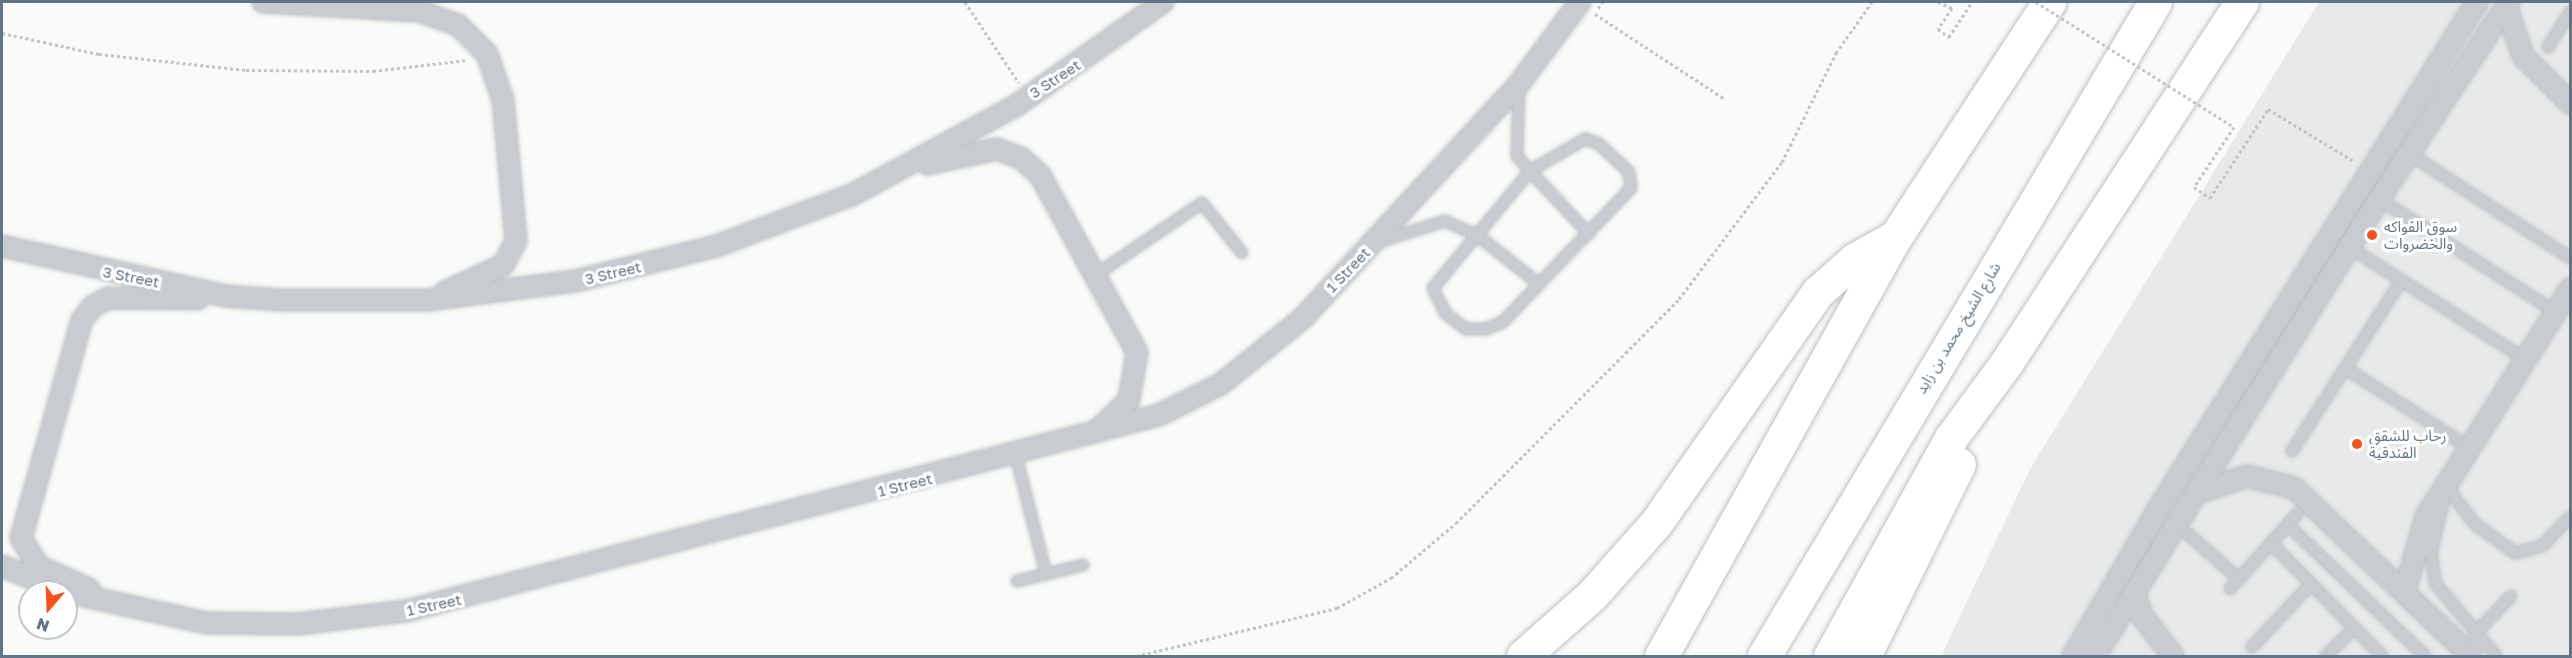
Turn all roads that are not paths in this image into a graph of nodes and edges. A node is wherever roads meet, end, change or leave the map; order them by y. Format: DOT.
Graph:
graph roads {
  1 [pos="263,2"];
  2 [pos="1163,2"];
  3 [pos="1580,2"];
  4 [pos="2049,2"];
  5 [pos="2155,2"];
  6 [pos="2242,2"];
  7 [pos="2477,2"];
  8 [pos="2507,4"];
  9 [pos="2571,12"];
  10 [pos="2548,47"];
  11 [pos="1519,84"];
  12 [pos="2571,103"];
  13 [pos="2408,153"];
  14 [pos="1530,171"];
  15 [pos="896,174"];
  16 [pos="2379,199"];
  17 [pos="1589,234"];
  18 [pos="1477,235"];
  19 [pos="1896,236"];
  20 [pos="2,246"];
  21 [pos="1370,247"];
  22 [pos="2349,247"];
  23 [pos="1242,253"];
  24 [pos="2571,258"];
  25 [pos="1095,276"];
  26 [pos="2401,280"];
  27 [pos="1539,284"];
  28 [pos="2571,289"];
  29 [pos="225,296"];
  30 [pos="427,300"];
  31 [pos="2556,312"];
  32 [pos="2525,359"];
  33 [pos="2007,362"];
  34 [pos="2345,368"];
  35 [pos="1092,436"];
  36 [pos="2468,447"];
  37 [pos="2292,451"];
  38 [pos="1016,456"];
  39 [pos="2444,484"];
  40 [pos="2196,493"];
  41 [pos="2297,514"];
  42 [pos="2571,517"];
  43 [pos="2288,525"];
  44 [pos="2188,534"];
  45 [pos="2271,543"];
  46 [pos="1083,565"];
  47 [pos="2,566"];
  48 [pos="1046,574"];
  49 [pos="2239,579"];
  50 [pos="36,580"];
  51 [pos="1017,581"];
  52 [pos="2311,584"];
  53 [pos="2230,589"];
  54 [pos="2405,590"];
  55 [pos="2134,592"];
  56 [pos="78,595"];
  57 [pos="2511,596"];
  58 [pos="118,606"];
  59 [pos="2354,628"];
  60 [pos="2475,634"];
  61 [pos="2252,646"];
  62 [pos="1523,657"];
  63 [pos="1661,657"];
  64 [pos="1764,657"];
  65 [pos="1830,657"];
  66 [pos="1864,657"];
  67 [pos="2073,657"];
  68 [pos="2095,657"];
  69 [pos="2173,657"];
  70 [pos="2326,657"];
  71 [pos="2382,657"];
  72 [pos="2425,657"];
  73 [pos="2471,657"];
  74 [pos="2496,657"];
  1 -- 30 [label="street"];
  2 -- 15 [label="street, 3 Street"];
  3 -- 11 [label="street, 1 Street"];
  4 -- 19 [label="highway"];
  5 -- 64 [label="highway, شارع الشيخ محمد بن زايد"];
  6 -- 33 [label="highway"];
  7 -- 67 [label="street"];
  8 -- 12 [label="street"];
  8 -- 13 [label="street"];
  9 -- 10 [label="lane"];
  11 -- 14 [label="lane"];
  11 -- 21 [label="street, 1 Street"];
  13 -- 16 [label="street"];
  13 -- 24 [label="lane"];
  14 -- 17 [label="lane"];
  14 -- 17 [label="lane"];
  14 -- 18 [label="lane"];
  15 -- 25 [label="street"];
  15 -- 30 [label="street, 3 Street"];
  16 -- 22 [label="street"];
  16 -- 31 [label="lane"];
  17 -- 27 [label="lane"];
  18 -- 21 [label="lane"];
  18 -- 27 [label="lane"];
  18 -- 27 [label="lane"];
  19 -- 62 [label="highway"];
  19 -- 63 [label="highway"];
  20 -- 29 [label="street, 3 Street"];
  21 -- 35 [label="street, 1 Street"];
  22 -- 26 [label="lane"];
  22 -- 40 [label="street"];
  23 -- 25 [label="lane"];
  25 -- 35 [label="street"];
  26 -- 32 [label="lane"];
  26 -- 34 [label="lane"];
  28 -- 31 [label="street"];
  29 -- 30 [label="street, 3 Street"];
  29 -- 58 [label="street"];
  31 -- 32 [label="street"];
  32 -- 36 [label="street"];
  33 -- 65 [label="highway"];
  33 -- 66 [label="highway"];
  34 -- 36 [label="lane"];
  34 -- 37 [label="lane"];
  35 -- 38 [label="street, 1 Street"];
  36 -- 39 [label="street"];
  38 -- 48 [label="lane"];
  38 -- 58 [label="street, 1 Street"];
  39 -- 42 [label="lane"];
  39 -- 54 [label="street"];
  39 -- 60 [label="lane"];
  40 -- 54 [label="street"];
  40 -- 55 [label="street"];
  41 -- 43 [label="lane"];
  43 -- 45 [label="lane"];
  43 -- 72 [label="lane"];
  44 -- 49 [label="lane"];
  45 -- 49 [label="lane"];
  45 -- 52 [label="lane"];
  46 -- 48 [label="lane"];
  47 -- 50 [label="street, 1 Street"];
  48 -- 51 [label="lane"];
  49 -- 53 [label="lane"];
  52 -- 59 [label="lane"];
  52 -- 61 [label="lane"];
  54 -- 73 [label="street"];
  55 -- 68 [label="street"];
  55 -- 69 [label="street"];
  56 -- 58 [label="street, 1 Street"];
  57 -- 60 [label="lane"];
  59 -- 70 [label="lane"];
  59 -- 71 [label="lane"];
  60 -- 74 [label="lane"];
}
